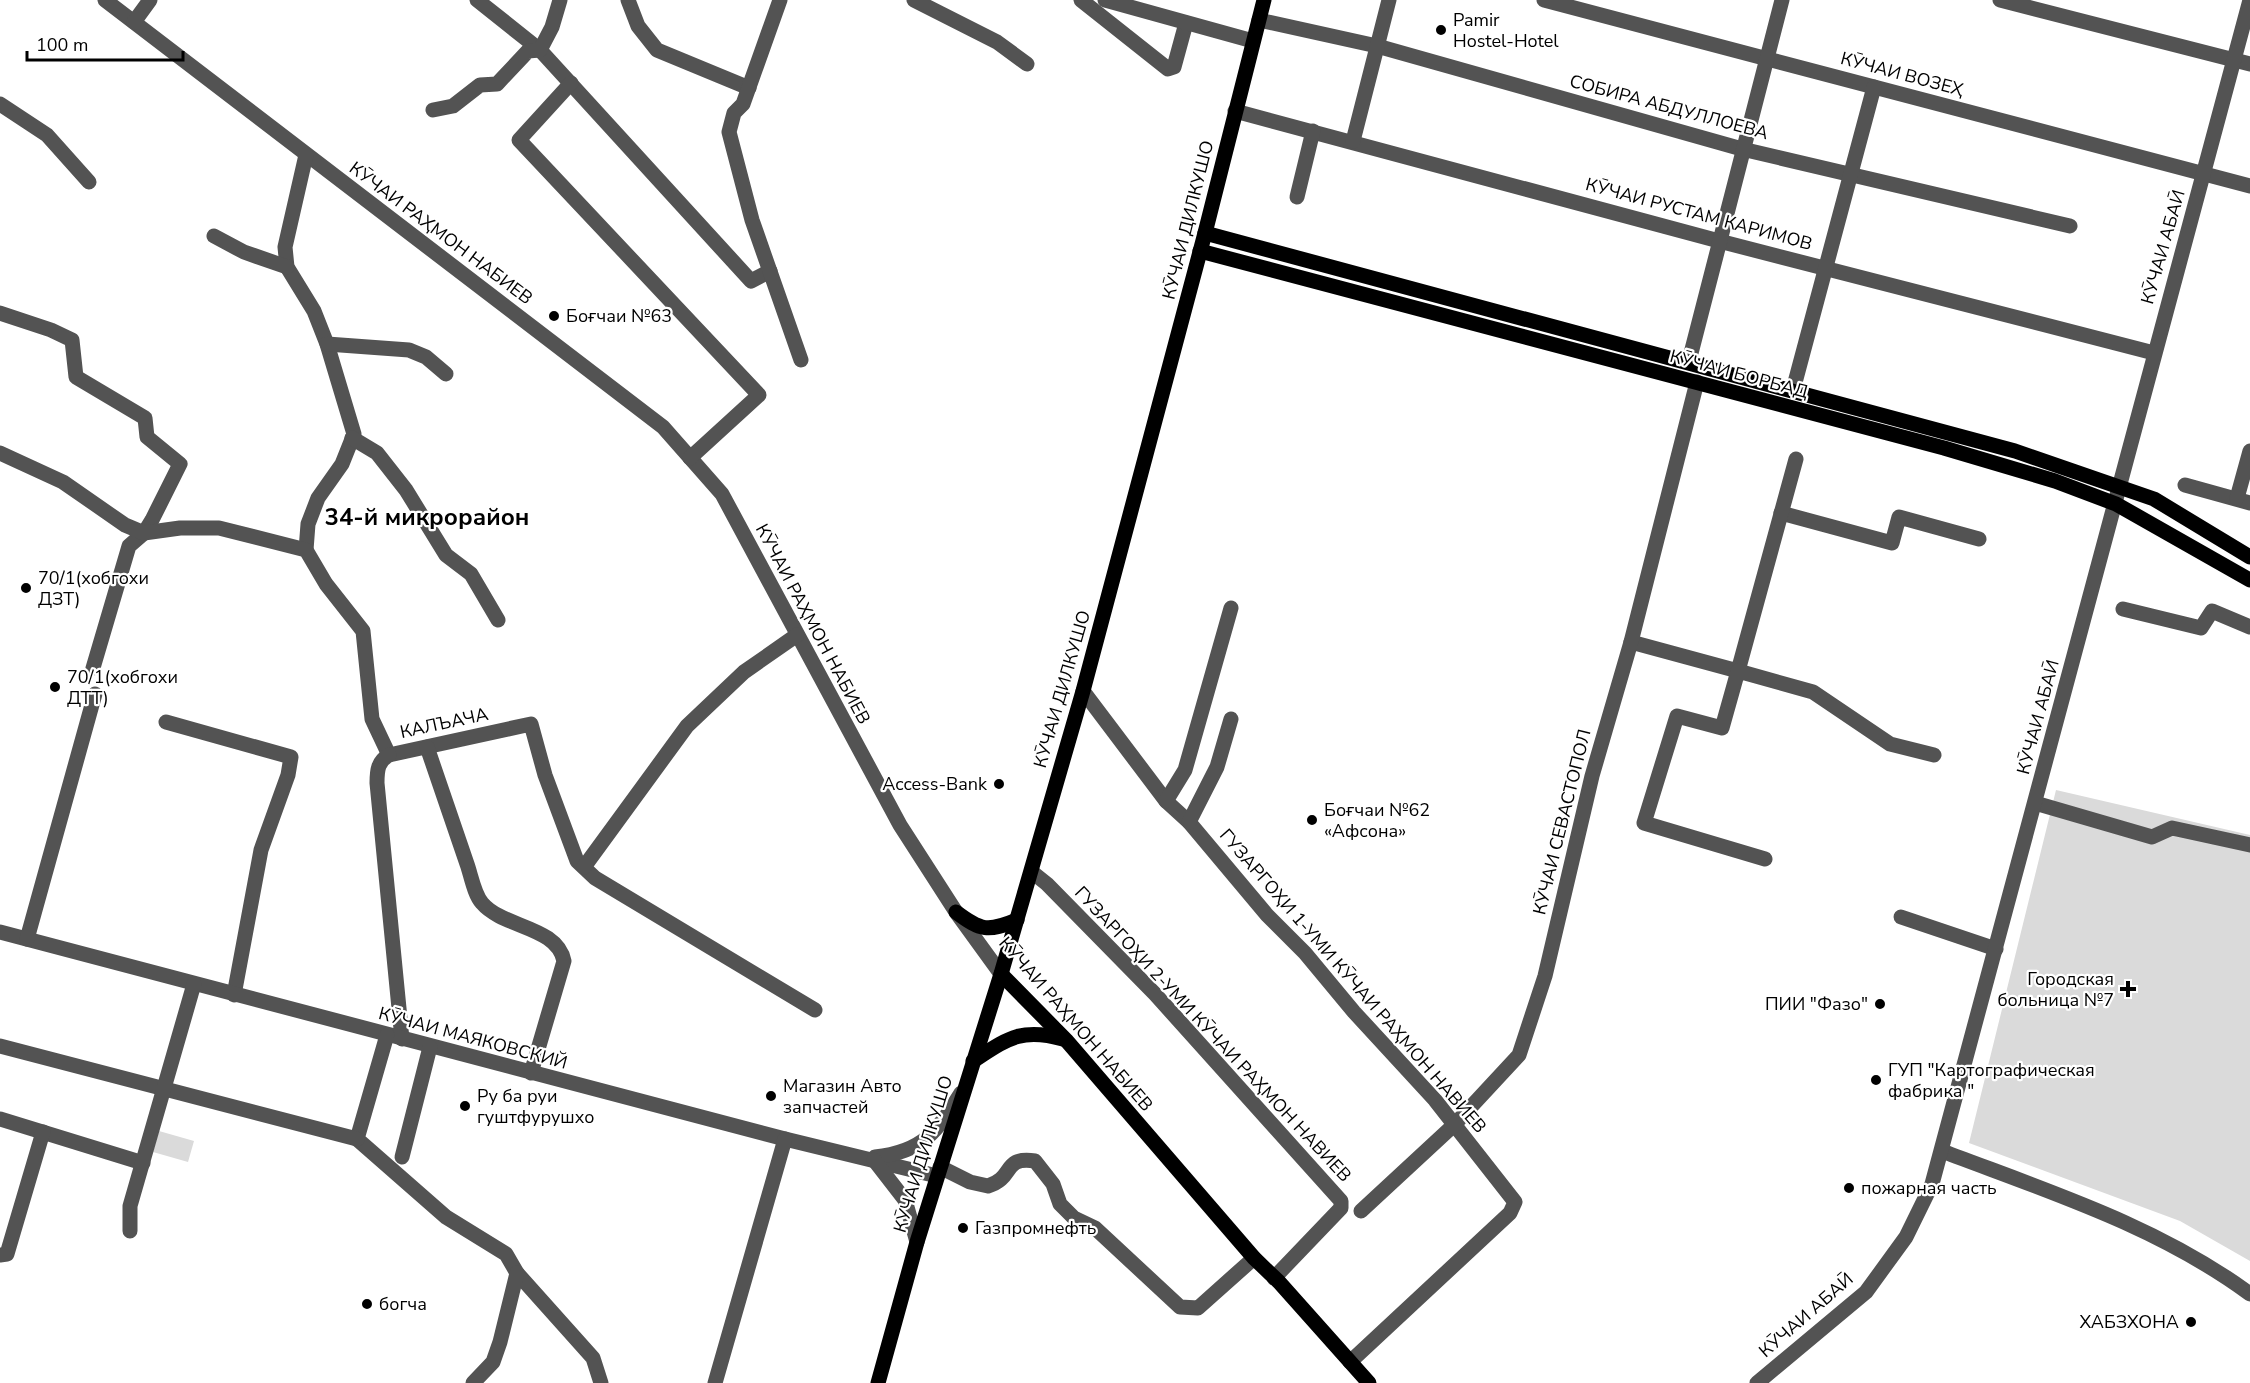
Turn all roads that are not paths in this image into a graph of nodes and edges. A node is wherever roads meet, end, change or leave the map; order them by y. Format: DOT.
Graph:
graph roads {
  1 [pos="105,0"];
  2 [pos="150,0"];
  3 [pos="560,0"];
  4 [pos="628,0"];
  5 [pos="914,0"];
  6 [pos="1081,0"];
  7 [pos="1104,0"];
  8 [pos="1264,0"];
  9 [pos="1389,0"];
  10 [pos="1544,0"];
  11 [pos="1782,0"];
  12 [pos="2001,0"];
  13 [pos="2250,0"];
  14 [pos="775,1"];
  15 [pos="485,2"];
  16 [pos="1259,20"];
  17 [pos="134,22"];
  18 [pos="1186,23"];
  19 [pos="1253,41"];
  20 [pos="1377,46"];
  21 [pos="540,50"];
  22 [pos="1766,58"];
  23 [pos="2234,60"];
  24 [pos="1027,64"];
  25 [pos="2250,64"];
  26 [pos="571,83"];
  27 [pos="1874,87"];
  28 [pos="749,88"];
  29 [pos="0,104"];
  30 [pos="433,110"];
  31 [pos="1235,111"];
  32 [pos="1313,131"];
  33 [pos="1353,141"];
  34 [pos="1742,149"];
  35 [pos="306,155"];
  36 [pos="2204,173"];
  37 [pos="1849,174"];
  38 [pos="89,182"];
  39 [pos="2250,186"];
  40 [pos="1297,196"];
  41 [pos="2070,226"];
  42 [pos="1205,233"];
  43 [pos="214,236"];
  44 [pos="1719,241"];
  45 [pos="1200,251"];
  46 [pos="287,267"];
  47 [pos="1824,268"];
  48 [pos="770,271"];
  49 [pos="0,313"];
  50 [pos="327,344"];
  51 [pos="2154,353"];
  52 [pos="801,360"];
  53 [pos="1689,361"];
  54 [pos="446,374"];
  55 [pos="1696,382"];
  56 [pos="1793,390"];
  57 [pos="352,438"];
  58 [pos="2250,451"];
  59 [pos="0,453"];
  60 [pos="690,458"];
  61 [pos="1796,459"];
  62 [pos="2185,485"];
  63 [pos="2121,486"];
  64 [pos="2244,500"];
  65 [pos="2116,504"];
  66 [pos="1781,513"];
  67 [pos="144,533"];
  68 [pos="1978,539"];
  69 [pos="306,550"];
  70 [pos="2250,557"];
  71 [pos="2250,580"];
  72 [pos="1231,608"];
  73 [pos="2123,609"];
  74 [pos="498,620"];
  75 [pos="2250,627"];
  76 [pos="797,635"];
  77 [pos="1631,642"];
  78 [pos="93,668"];
  79 [pos="1738,671"];
  80 [pos="1083,691"];
  81 [pos="95,694"];
  82 [pos="1231,719"];
  83 [pos="166,722"];
  84 [pos="427,747"];
  85 [pos="389,755"];
  86 [pos="1934,755"];
  87 [pos="1166,801"];
  88 [pos="2035,803"];
  89 [pos="1188,822"];
  90 [pos="2250,845"];
  91 [pos="1765,859"];
  92 [pos="584,867"];
  93 [pos="1032,872"];
  94 [pos="956,912"];
  95 [pos="1901,917"];
  96 [pos="1017,920"];
  97 [pos="0,932"];
  98 [pos="27,939"];
  99 [pos="1996,949"];
  100 [pos="1001,974"];
  101 [pos="194,984"];
  102 [pos="234,995"];
  103 [pos="815,1010"];
  104 [pos="394,1037"];
  105 [pos="1066,1040"];
  106 [pos="0,1046"];
  107 [pos="430,1047"];
  108 [pos="973,1061"];
  109 [pos="531,1073"];
  110 [pos="164,1088"];
  111 [pos="963,1090"];
  112 [pos="0,1119"];
  113 [pos="1455,1124"];
  114 [pos="43,1132"];
  115 [pos="357,1139"];
  116 [pos="785,1139"];
  117 [pos="1942,1151"];
  118 [pos="402,1157"];
  119 [pos="870,1159"];
  120 [pos="143,1163"];
  121 [pos="938,1171"];
  122 [pos="1361,1211"];
  123 [pos="130,1231"];
  124 [pos="916,1242"];
  125 [pos="0,1255"];
  126 [pos="1254,1258"];
  127 [pos="517,1273"];
  128 [pos="1274,1278"];
  129 [pos="2250,1294"];
  130 [pos="1350,1362"];
  131 [pos="473,1383"];
  132 [pos="601,1383"];
  133 [pos="715,1383"];
  134 [pos="878,1383"];
  135 [pos="1369,1383"];
  136 [pos="1757,1383"];
  1 -- 17 [label="street, КӮЧАИ РАҲМОН НАБИЕВ"];
  2 -- 17 [label="street"];
  3 -- 21 [label="street"];
  4 -- 28 [label="street"];
  5 -- 24 [label="street"];
  6 -- 18 [label="street"];
  7 -- 18 [label="street"];
  8 -- 16 [label="main road, КӮЧАИ ДИЛКУШО"];
  9 -- 20 [label="street"];
  10 -- 22 [label="street, КӮЧАИ ВОЗЕҲ"];
  11 -- 22 [label="street"];
  12 -- 23 [label="street"];
  13 -- 23 [label="street, КӮЧАИ АБАӢ"];
  14 -- 28 [label="street"];
  15 -- 21 [label="street"];
  16 -- 19 [label="main road, КӮЧАИ ДИЛКУШО"];
  16 -- 20 [label="street, СОБИРА АБДУЛЛОЕВА"];
  17 -- 35 [label="street, КӮЧАИ РАҲМОН НАБИЕВ"];
  18 -- 19 [label="street"];
  19 -- 31 [label="main road, КӮЧАИ ДИЛКУШО"];
  20 -- 33 [label="street"];
  20 -- 34 [label="street, СОБИРА АБДУЛЛОЕВА"];
  21 -- 26 [label="street"];
  21 -- 30 [label="street"];
  22 -- 27 [label="street, КӮЧАИ ВОЗЕҲ"];
  22 -- 34 [label="street"];
  23 -- 25 [label="street"];
  23 -- 36 [label="street, КӮЧАИ АБАӢ"];
  26 -- 48 [label="street"];
  26 -- 60 [label="street"];
  27 -- 36 [label="street, КӮЧАИ ВОЗЕҲ"];
  27 -- 37 [label="street"];
  28 -- 48 [label="street"];
  29 -- 38 [label="street"];
  31 -- 32 [label="street, КӮЧАИ РУСТАМ КАРИМОВ"];
  31 -- 42 [label="main road, КӮЧАИ ДИЛКУШО"];
  32 -- 33 [label="street, КӮЧАИ РУСТАМ КАРИМОВ"];
  32 -- 40 [label="street"];
  33 -- 44 [label="street, КӮЧАИ РУСТАМ КАРИМОВ"];
  34 -- 37 [label="street, СОБИРА АБДУЛЛОЕВА"];
  34 -- 44 [label="street"];
  35 -- 46 [label="street"];
  35 -- 60 [label="street, КӮЧАИ РАҲМОН НАБИЕВ"];
  36 -- 39 [label="street, КӮЧАИ ВОЗЕҲ"];
  36 -- 51 [label="street, КӮЧАИ АБАӢ"];
  37 -- 41 [label="street, СОБИРА АБДУЛЛОЕВА"];
  37 -- 47 [label="street"];
  42 -- 45 [label="main road, КӮЧАИ ДИЛКУШО"];
  42 -- 53 [label="main road, КӮЧАИ БОРБАД"];
  43 -- 46 [label="street"];
  44 -- 47 [label="street, КӮЧАИ РУСТАМ КАРИМОВ"];
  44 -- 53 [label="street"];
  45 -- 55 [label="main road, КӮЧАИ БОРБАД"];
  45 -- 80 [label="main road, КӮЧАИ ДИЛКУШО"];
  46 -- 50 [label="street"];
  47 -- 51 [label="street, КӮЧАИ РУСТАМ КАРИМОВ"];
  47 -- 56 [label="street"];
  48 -- 52 [label="street"];
  49 -- 67 [label="street"];
  50 -- 54 [label="street"];
  50 -- 57 [label="street"];
  51 -- 63 [label="street, КӮЧАИ АБАӢ"];
  53 -- 56 [label="main road, КӮЧАИ БОРБАД"];
  55 -- 65 [label="main road, КӮЧАИ БОРБАД"];
  55 -- 77 [label="street, КӮЧАИ СЕВАСТОПОЛ"];
  56 -- 63 [label="main road, КӮЧАИ БОРБАД"];
  57 -- 69 [label="street"];
  57 -- 74 [label="street"];
  58 -- 64 [label="street"];
  59 -- 67 [label="street"];
  60 -- 76 [label="street, КӮЧАИ РАҲМОН НАБИЕВ"];
  61 -- 66 [label="street"];
  62 -- 64 [label="street"];
  63 -- 65 [label="street, КӮЧАИ АБАӢ"];
  63 -- 70 [label="main road, КӮЧАИ БОРБАД"];
  65 -- 71 [label="main road, КӮЧАИ БОРБАД"];
  65 -- 88 [label="street, КӮЧАИ АБАӢ"];
  66 -- 68 [label="street"];
  66 -- 79 [label="street"];
  67 -- 69 [label="street"];
  67 -- 78 [label="street"];
  69 -- 85 [label="street, КАЛЪАЧА"];
  72 -- 87 [label="street"];
  73 -- 75 [label="street"];
  76 -- 92 [label="street"];
  76 -- 94 [label="street, КӮЧАИ РАҲМОН НАБИЕВ"];
  77 -- 79 [label="street"];
  77 -- 113 [label="street, КӮЧАИ СЕВАСТОПОЛ"];
  79 -- 86 [label="street"];
  79 -- 91 [label="street"];
  80 -- 87 [label="street, ГУЗАРГОҲИ 1-УМИ КӮЧАИ РАҲМОН НАВИЕВ"];
  80 -- 93 [label="main road, КӮЧАИ ДИЛКУШО"];
  81 -- 98 [label="street"];
  82 -- 89 [label="street"];
  83 -- 102 [label="street"];
  84 -- 85 [label="street, КАЛЪАЧА"];
  84 -- 92 [label="street, КАЛЪАЧА"];
  84 -- 109 [label="street"];
  85 -- 104 [label="street"];
  87 -- 89 [label="street, ГУЗАРГОҲИ 1-УМИ КӮЧАИ РАҲМОН НАВИЕВ"];
  88 -- 90 [label="street"];
  88 -- 99 [label="street, КӮЧАИ АБАӢ"];
  89 -- 113 [label="street, ГУЗАРГОҲИ 1-УМИ КӮЧАИ РАҲМОН НАВИЕВ"];
  92 -- 103 [label="street, КАЛЪАЧА"];
  93 -- 96 [label="main road, КӮЧАИ ДИЛКУШО"];
  93 -- 128 [label="street, ГУЗАРГОҲИ 2-УМИ КӮЧАИ РАҲМОН НАВИЕВ"];
  94 -- 96 [label="main road"];
  94 -- 100 [label="street, КӮЧАИ РАҲМОН НАБИЕВ"];
  95 -- 99 [label="street"];
  96 -- 100 [label="main road, КӮЧАИ ДИЛКУШО"];
  97 -- 98 [label="street, КӮЧАИ МАЯКОВСКИЙ"];
  98 -- 101 [label="street, КӮЧАИ МАЯКОВСКИЙ"];
  99 -- 117 [label="street, КӮЧАИ АБАӢ"];
  100 -- 105 [label="main road, КӮЧАИ РАҲМОН НАБИЕВ"];
  100 -- 108 [label="main road, КӮЧАИ ДИЛКУШО"];
  101 -- 102 [label="street, КӮЧАИ МАЯКОВСКИЙ"];
  101 -- 110 [label="street"];
  102 -- 104 [label="street, КӮЧАИ МАЯКОВСКИЙ"];
  104 -- 107 [label="street, КӮЧАИ МАЯКОВСКИЙ"];
  104 -- 115 [label="street"];
  105 -- 108 [label="main road"];
  105 -- 126 [label="main road, КӮЧАИ РАҲМОН НАБИЕВ"];
  106 -- 110 [label="street"];
  107 -- 109 [label="street, КӮЧАИ МАЯКОВСКИЙ"];
  107 -- 118 [label="street"];
  108 -- 111 [label="main road, КӮЧАИ ДИЛКУШО"];
  109 -- 116 [label="street, КӮЧАИ МАЯКОВСКИЙ"];
  110 -- 115 [label="street"];
  110 -- 120 [label="street"];
  111 -- 119 [label="street"];
  111 -- 121 [label="main road, КӮЧАИ ДИЛКУШО"];
  112 -- 114 [label="street"];
  113 -- 122 [label="street, КӮЧАИ СЕВАСТОПОЛ"];
  113 -- 130 [label="street, ГУЗАРГОҲИ 1-УМИ КӮЧАИ РАҲМОН НАВИЕВ"];
  114 -- 120 [label="street"];
  114 -- 125 [label="street"];
  115 -- 127 [label="street"];
  116 -- 119 [label="street, КӮЧАИ МАЯКОВСКИЙ"];
  116 -- 133 [label="street"];
  117 -- 129 [label="street"];
  117 -- 136 [label="street, КӮЧАИ АБАӢ"];
  119 -- 121 [label="street, КӮЧАИ МАЯКОВСКИЙ"];
  119 -- 124 [label="street"];
  120 -- 123 [label="street"];
  121 -- 124 [label="main road, КӮЧАИ ДИЛКУШО"];
  121 -- 126 [label="street, КӮЧАИ МАЯКОВСКИЙ"];
  124 -- 134 [label="main road, КӮЧАИ ДИЛКУШО"];
  126 -- 128 [label="main road, КӮЧАИ РАҲМОН НАБИЕВ"];
  127 -- 131 [label="street"];
  127 -- 132 [label="street"];
  128 -- 130 [label="main road, КӮЧАИ РАҲМОН НАБИЕВ"];
  130 -- 135 [label="main road, КӮЧАИ РАҲМОН НАБИЕВ"];
}
